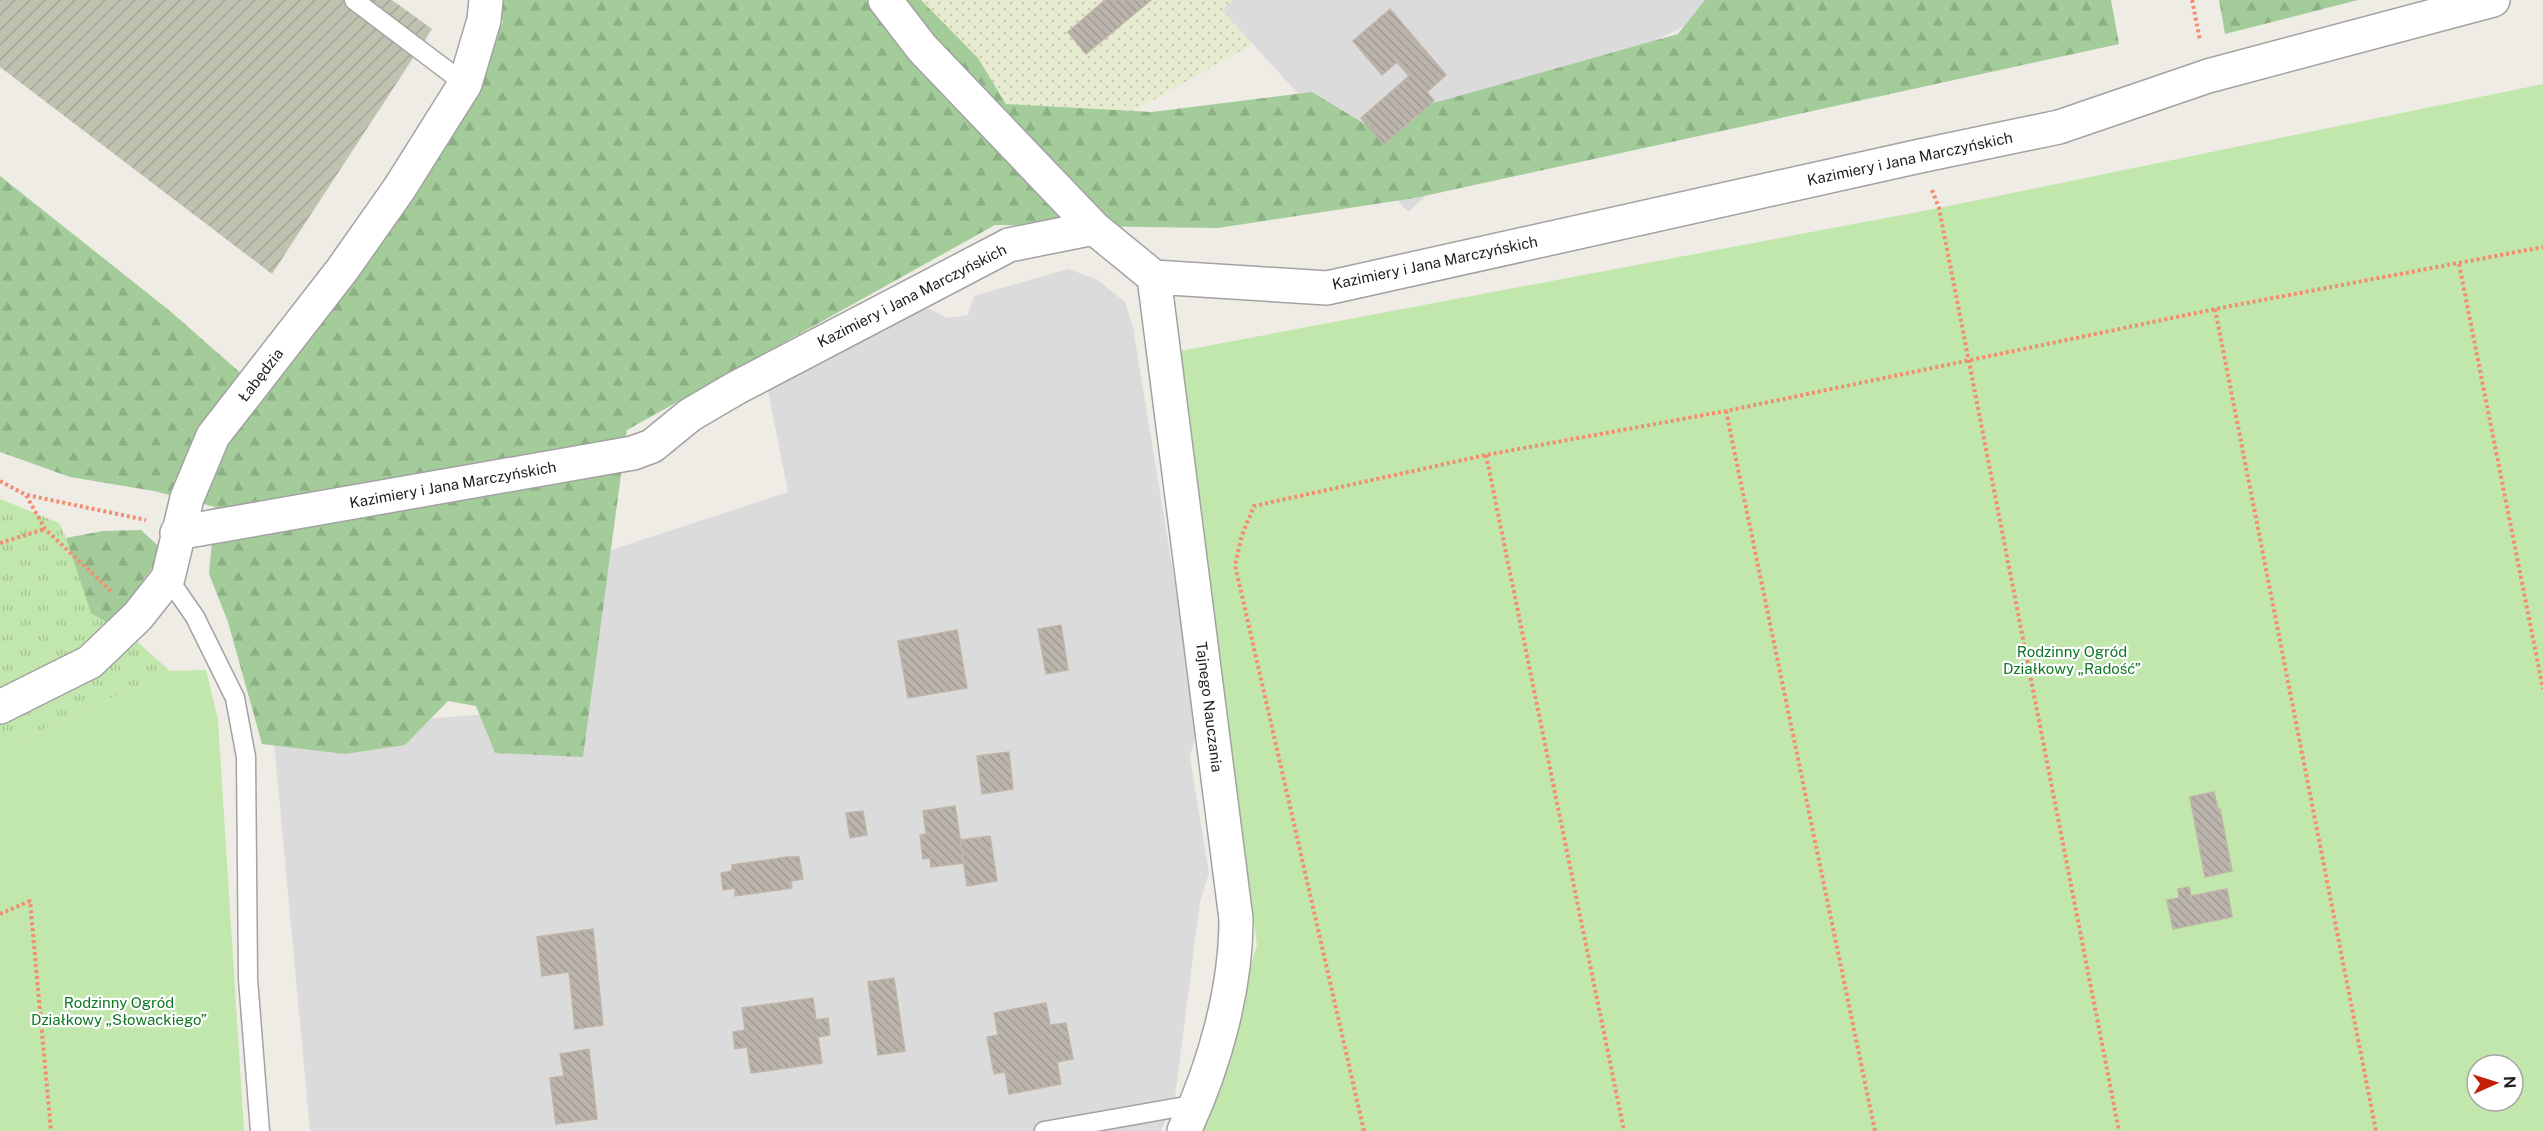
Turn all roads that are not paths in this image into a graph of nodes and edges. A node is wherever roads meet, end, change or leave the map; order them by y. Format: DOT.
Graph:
graph roads {
  1 [pos="354,0"];
  2 [pos="486,0"];
  3 [pos="885,0"];
  4 [pos="2493,0"];
  5 [pos="465,84"];
  6 [pos="1094,228"];
  7 [pos="1154,277"];
  8 [pos="177,533"];
  9 [pos="168,578"];
  10 [pos="0,707"];
  11 [pos="1190,1118"];
  12 [pos="260,1131"];
  13 [pos="1044,1131"];
  1 -- 5 [label="lane"];
  2 -- 5 [label="street, Łabędzia"];
  3 -- 6 [label="street"];
  4 -- 7 [label="street, Kazimiery i Jana Marczyńskich"];
  5 -- 8 [label="street, Łabędzia"];
  6 -- 7 [label="street"];
  6 -- 8 [label="street, Kazimiery i Jana Marczyńskich"];
  7 -- 11 [label="street, Tajnego Nauczania"];
  8 -- 9 [label="street, Łabędzia"];
  9 -- 10 [label="street, Łabędzia"];
  9 -- 12 [label="lane"];
  11 -- 13 [label="lane"];
}
